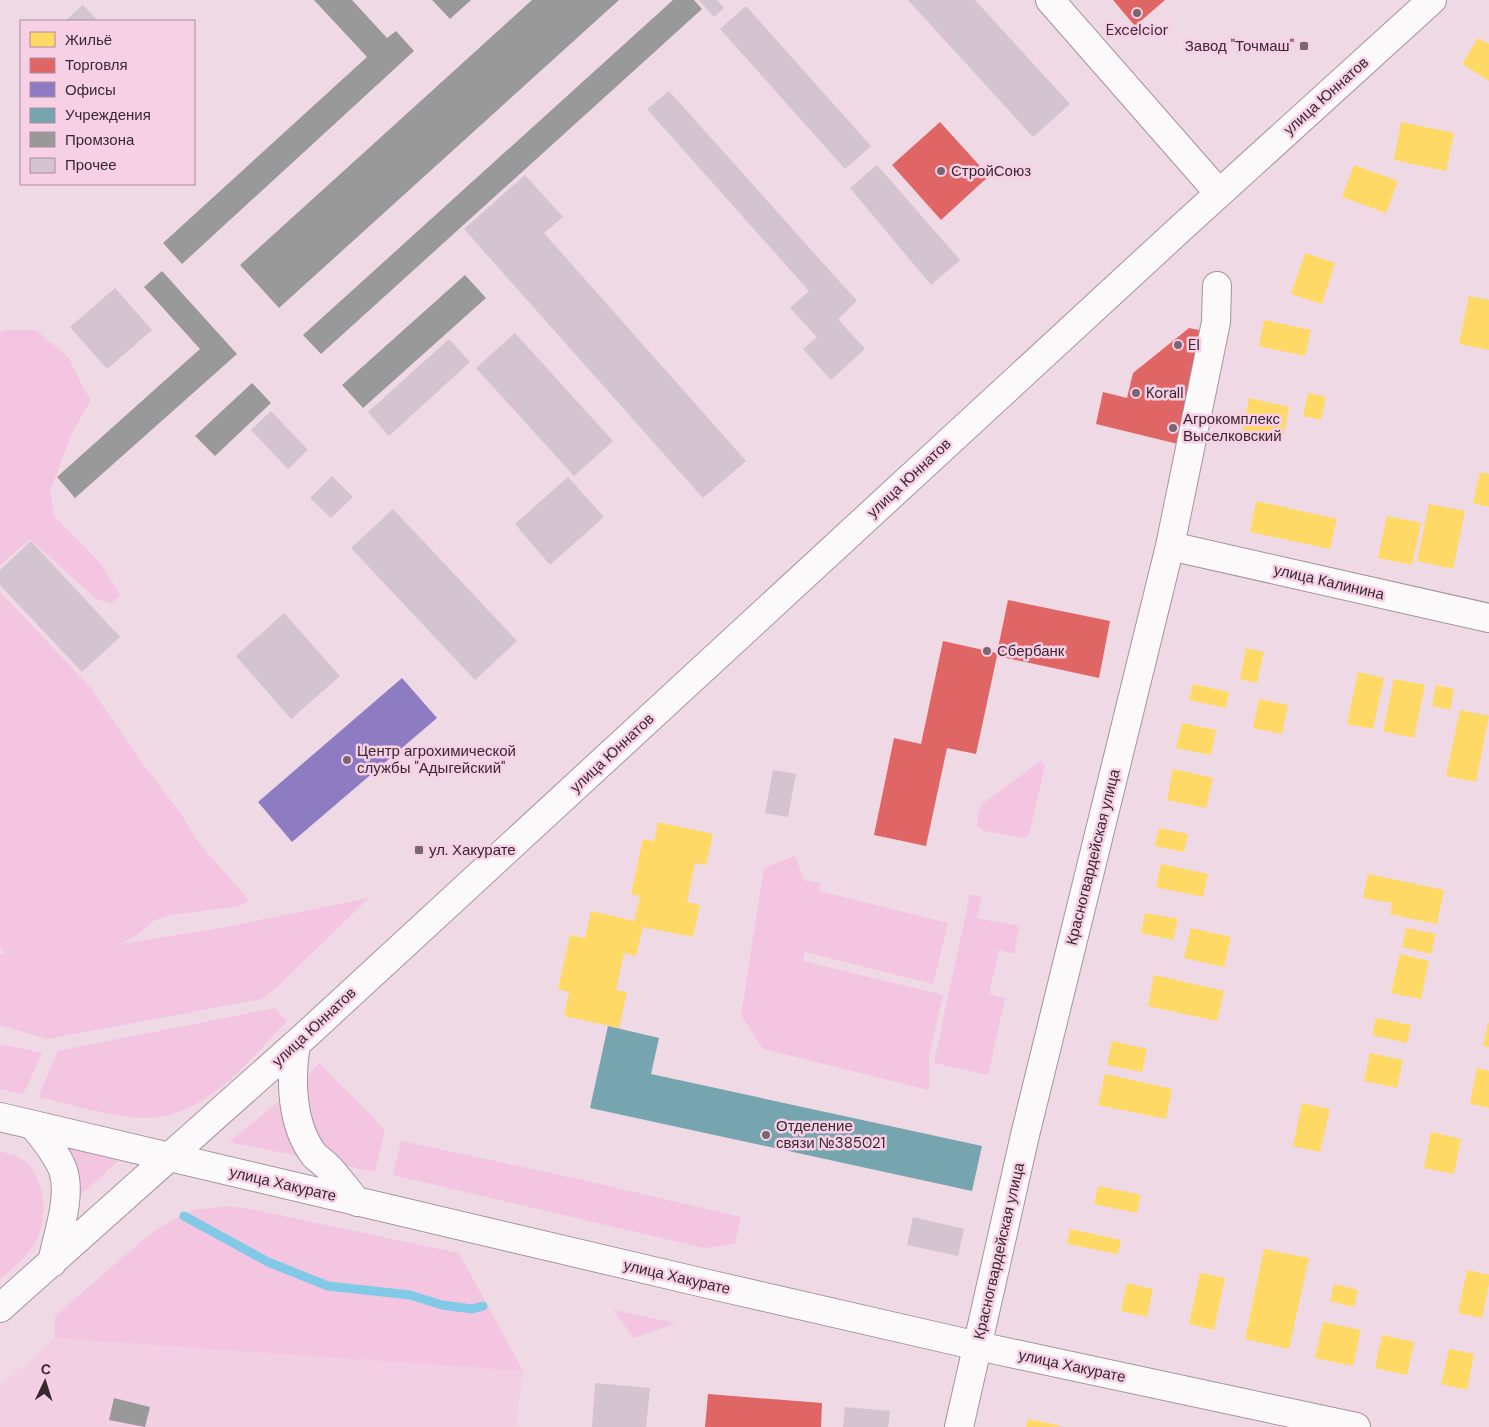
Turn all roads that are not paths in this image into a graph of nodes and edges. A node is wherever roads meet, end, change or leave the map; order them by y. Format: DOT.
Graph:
graph roads {
  1 [pos="1050,0"];
  2 [pos="1432,0"];
  3 [pos="1219,193"];
  4 [pos="1217,286"];
  5 [pos="1170,546"];
  6 [pos="1489,618"];
  7 [pos="296,1044"];
  8 [pos="0,1117"];
  9 [pos="33,1125"];
  10 [pos="170,1157"];
  11 [pos="357,1202"];
  12 [pos="52,1263"];
  13 [pos="0,1308"];
  14 [pos="978,1346"];
  15 [pos="959,1427"];
  16 [pos="1356,1427"];
  1 -- 3 [label="main road"];
  2 -- 3 [label="main road, улица Юннатов"];
  3 -- 7 [label="main road, улица Юннатов"];
  4 -- 5 [label="main road, Красногвардейская улица"];
  5 -- 6 [label="main road, улица Калинина"];
  5 -- 14 [label="main road, Красногвардейская улица"];
  7 -- 10 [label="main road, улица Юннатов"];
  7 -- 11 [label="main road"];
  8 -- 9 [label="main road, улица Хакурате"];
  9 -- 10 [label="main road, улица Хакурате"];
  9 -- 12 [label="main road"];
  10 -- 11 [label="main road, улица Хакурате"];
  10 -- 12 [label="main road, улица Юннатов"];
  11 -- 14 [label="main road, улица Хакурате"];
  12 -- 13 [label="main road, улица Юннатов"];
  14 -- 15 [label="main road, Красногвардейская улица"];
  14 -- 16 [label="main road, улица Хакурате"];
}
